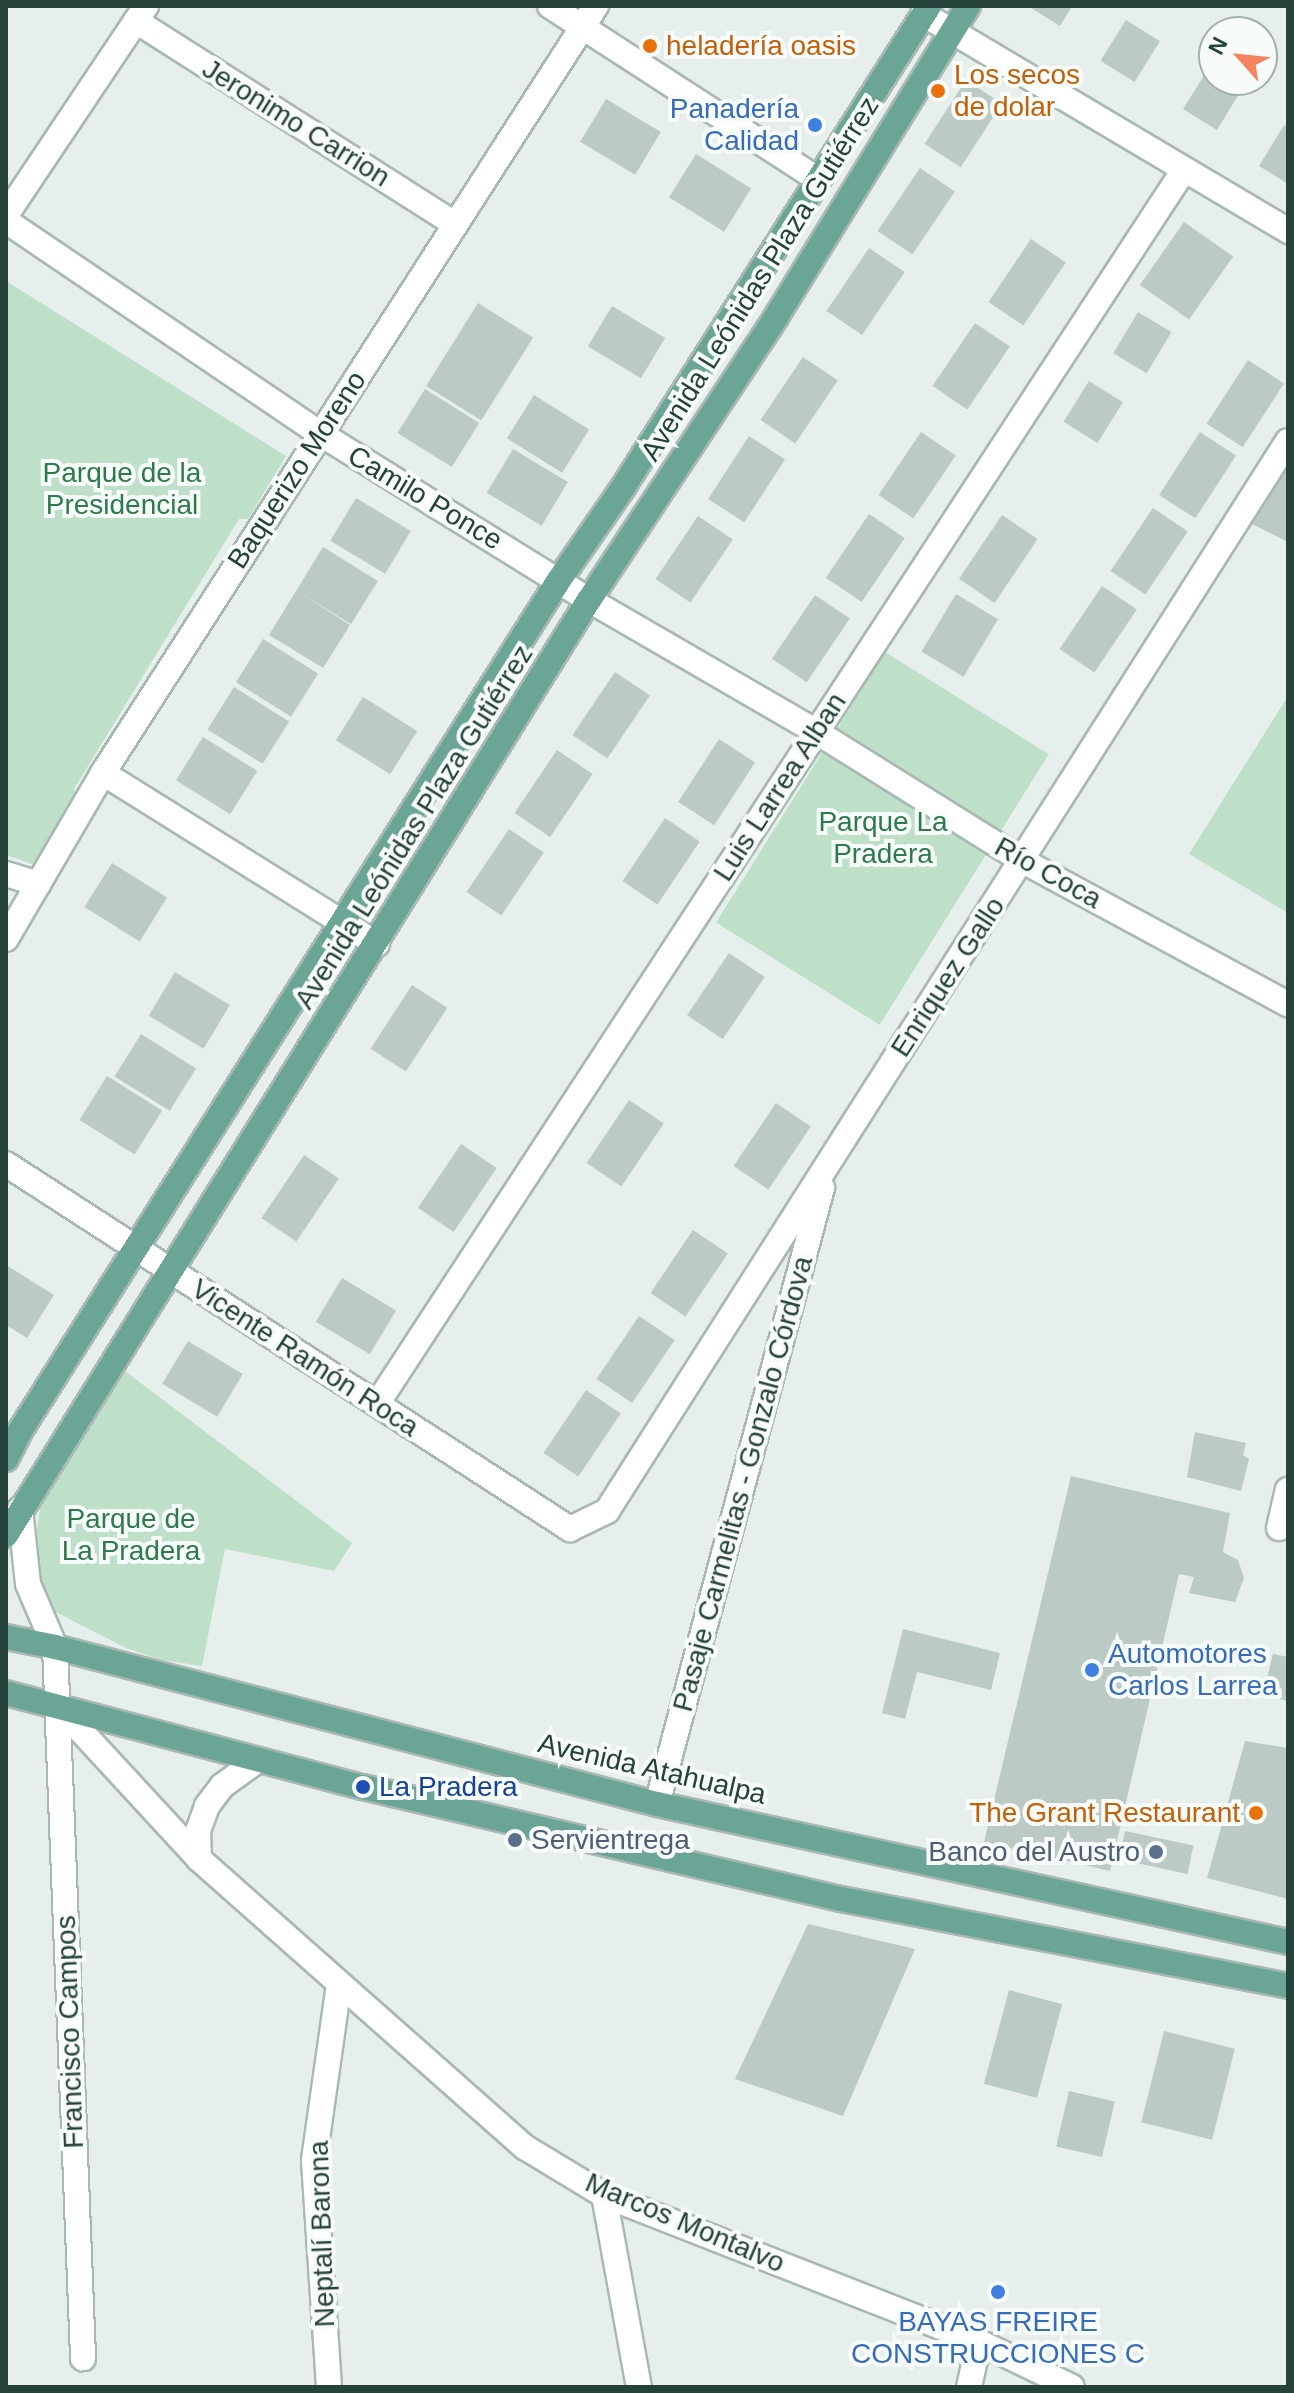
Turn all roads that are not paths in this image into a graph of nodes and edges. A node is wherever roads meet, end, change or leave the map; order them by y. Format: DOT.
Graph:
graph roads {
  1 [pos="550,6"];
  2 [pos="596,6"];
  3 [pos="968,6"];
  4 [pos="926,10"];
  5 [pos="141,14"];
  6 [pos="583,27"];
  7 [pos="952,30"];
  8 [pos="1184,170"];
  9 [pos="816,178"];
  10 [pos="6,218"];
  11 [pos="456,225"];
  12 [pos="1288,231"];
  13 [pos="321,434"];
  14 [pos="1288,441"];
  15 [pos="559,580"];
  16 [pos="589,600"];
  17 [pos="815,731"];
  18 [pos="103,773"];
  19 [pos="1023,861"];
  20 [pos="6,874"];
  21 [pos="39,884"];
  22 [pos="342,923"];
  23 [pos="6,939"];
  24 [pos="377,944"];
  25 [pos="1288,1004"];
  26 [pos="6,1164"];
  27 [pos="828,1164"];
  28 [pos="136,1250"];
  29 [pos="173,1272"];
  30 [pos="377,1404"];
  31 [pos="6,1459"];
  32 [pos="1288,1490"];
  33 [pos="20,1509"];
  34 [pos="607,1511"];
  35 [pos="1279,1528"];
  36 [pos="6,1535"];
  37 [pos="6,1637"];
  38 [pos="55,1647"];
  39 [pos="6,1693"];
  40 [pos="57,1705"];
  41 [pos="258,1760"];
  42 [pos="657,1804"];
  43 [pos="199,1859"];
  44 [pos="1288,1942"];
  45 [pos="339,1985"];
  46 [pos="1288,1986"];
  47 [pos="604,2195"];
  48 [pos="979,2342"];
  49 [pos="83,2358"];
  50 [pos="329,2387"];
  51 [pos="639,2387"];
  52 [pos="969,2387"];
  53 [pos="1072,2387"];
  1 -- 6 [label="street"];
  2 -- 6 [label="street, Baquerizo Moreno"];
  3 -- 7 [label="main road, Avenida Leónidas Plaza Gutiérrez"];
  4 -- 7 [label="street"];
  4 -- 9 [label="main road, Avenida Leónidas Plaza Gutiérrez"];
  5 -- 10 [label="street"];
  5 -- 11 [label="street, Jeronimo Carrion"];
  6 -- 9 [label="street"];
  6 -- 11 [label="street, Baquerizo Moreno"];
  7 -- 8 [label="street"];
  7 -- 16 [label="main road, Avenida Leónidas Plaza Gutiérrez"];
  8 -- 12 [label="street"];
  8 -- 17 [label="street, Luis Larrea Alban"];
  9 -- 15 [label="main road, Avenida Leónidas Plaza Gutiérrez"];
  10 -- 13 [label="street, Camilo Ponce"];
  11 -- 13 [label="street, Baquerizo Moreno"];
  13 -- 15 [label="street, Camilo Ponce"];
  13 -- 18 [label="street, Baquerizo Moreno"];
  14 -- 19 [label="street, Enriquez Gallo"];
  15 -- 16 [label="street, Camilo Ponce"];
  15 -- 22 [label="main road, Avenida Leónidas Plaza Gutiérrez"];
  16 -- 17 [label="street, Camilo Ponce"];
  16 -- 24 [label="main road, Avenida Leónidas Plaza Gutiérrez"];
  17 -- 19 [label="street, Río Coca"];
  17 -- 30 [label="street, Luis Larrea Alban"];
  18 -- 21 [label="street, Baquerizo Moreno"];
  18 -- 22 [label="street"];
  19 -- 25 [label="street, Río Coca"];
  19 -- 27 [label="street, Enriquez Gallo"];
  20 -- 21 [label="street"];
  21 -- 23 [label="street, Baquerizo Moreno"];
  22 -- 24 [label="street"];
  22 -- 28 [label="main road, Avenida Leónidas Plaza Gutiérrez"];
  24 -- 29 [label="main road, Avenida Leónidas Plaza Gutiérrez"];
  26 -- 28 [label="street, Vicente Ramón Roca"];
  27 -- 34 [label="street, Enriquez Gallo"];
  27 -- 42 [label="street, Pasaje Carmelitas - Gonzalo Córdova"];
  28 -- 29 [label="street, Vicente Ramón Roca"];
  28 -- 31 [label="main road, Avenida Leónidas Plaza Gutiérrez"];
  29 -- 30 [label="street, Vicente Ramón Roca"];
  29 -- 33 [label="main road, Avenida Leónidas Plaza Gutiérrez"];
  30 -- 34 [label="street, Vicente Ramón Roca"];
  32 -- 35 [label="street"];
  33 -- 36 [label="main road, Avenida Leónidas Plaza Gutiérrez"];
  33 -- 38 [label="street"];
  37 -- 38 [label="main road, Avenida Atahualpa"];
  38 -- 40 [label="street"];
  38 -- 42 [label="main road, Avenida Atahualpa"];
  39 -- 40 [label="main road"];
  40 -- 41 [label="main road"];
  40 -- 43 [label="street, Marcos Montalvo"];
  40 -- 49 [label="street, Francisco Campos"];
  41 -- 43 [label="street"];
  41 -- 46 [label="main road"];
  42 -- 44 [label="main road, Avenida Atahualpa"];
  43 -- 45 [label="street, Marcos Montalvo"];
  45 -- 47 [label="street, Marcos Montalvo"];
  45 -- 50 [label="street, Neptalí Barona"];
  47 -- 48 [label="street, Marcos Montalvo"];
  47 -- 51 [label="street"];
  48 -- 52 [label="street"];
  48 -- 53 [label="street, Marcos Montalvo"];
}
